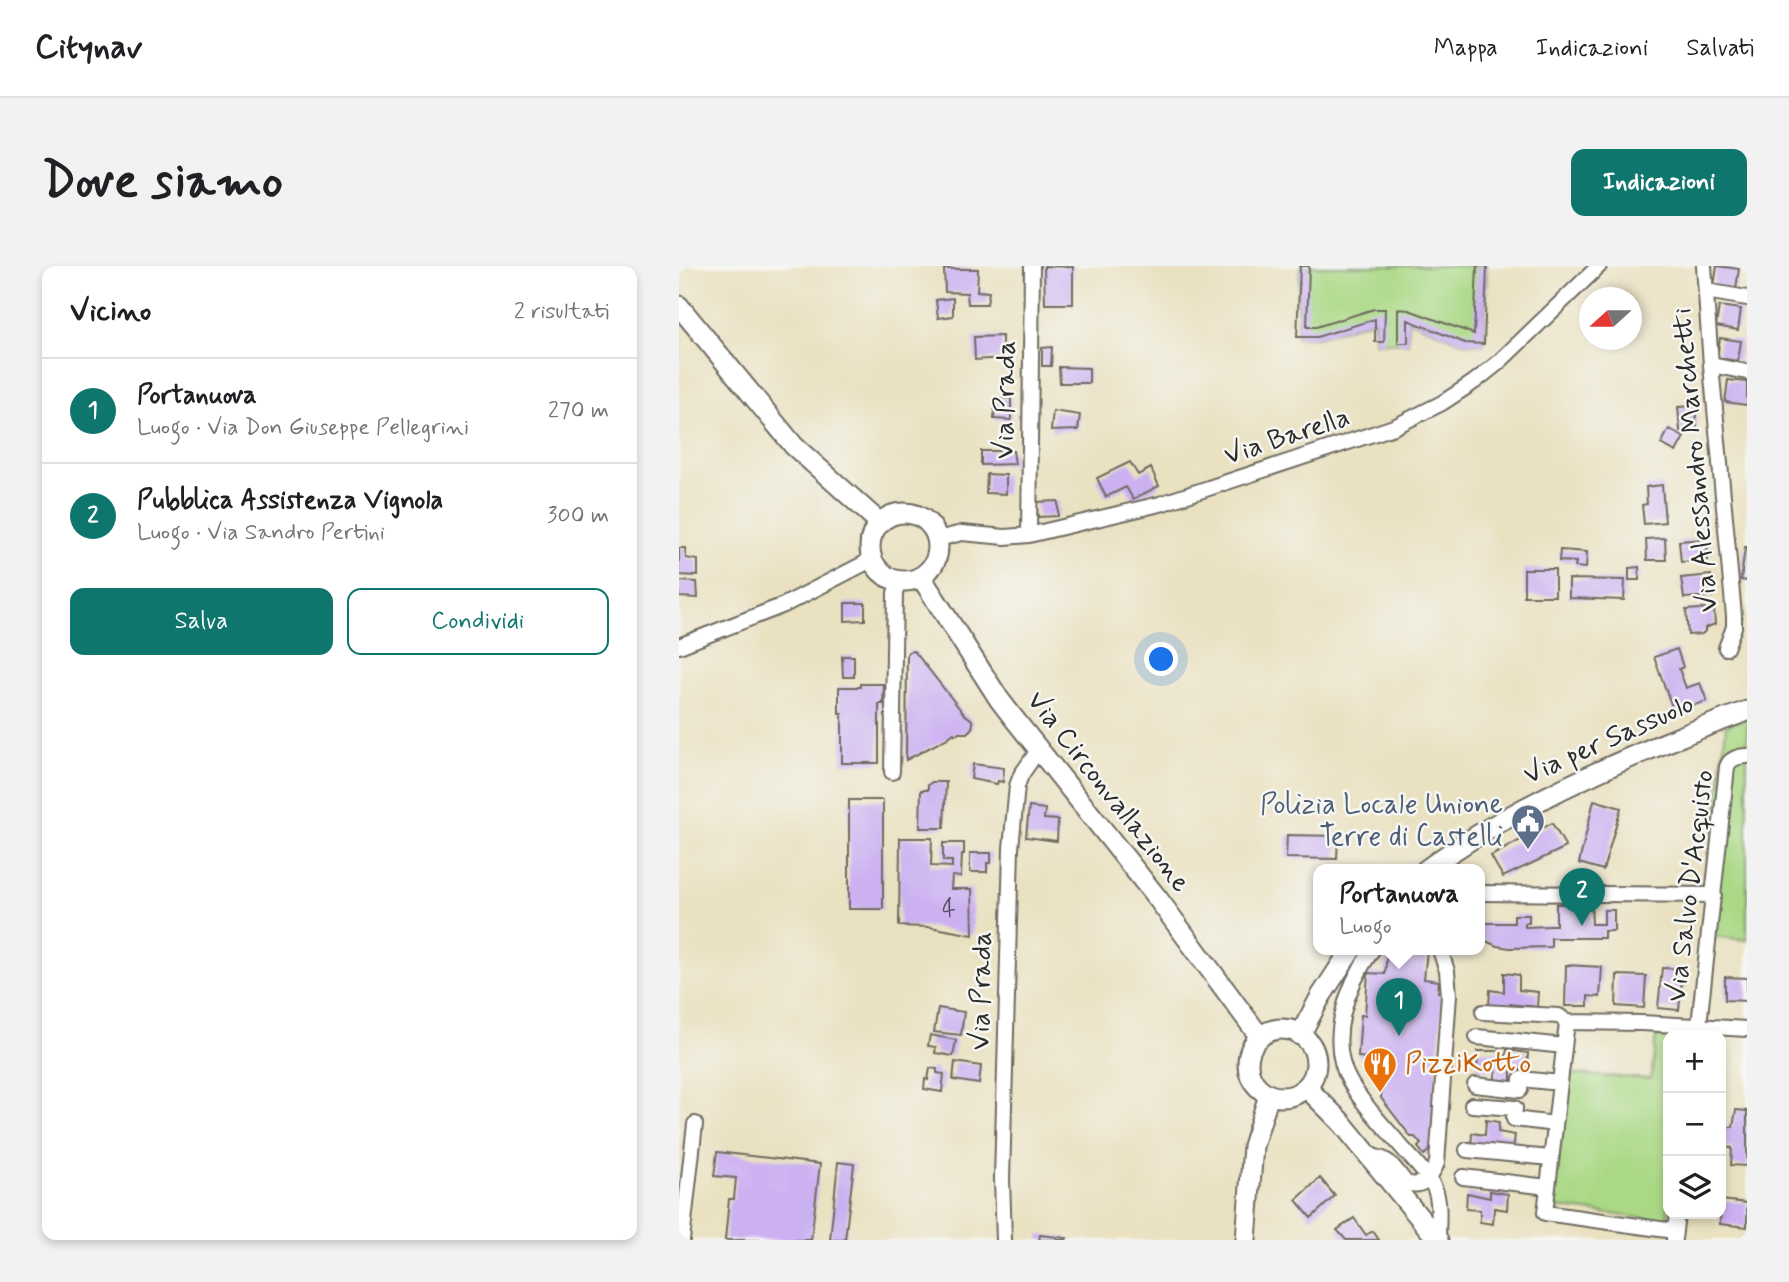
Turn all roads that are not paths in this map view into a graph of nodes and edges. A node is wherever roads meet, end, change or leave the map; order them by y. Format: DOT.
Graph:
graph roads {
  1 [pos="1032,266"];
  2 [pos="1599,266"];
  3 [pos="1704,266"];
  4 [pos="1706,291"];
  5 [pos="1747,298"];
  6 [pos="679,306"];
  7 [pos="1711,365"];
  8 [pos="1747,372"];
  9 [pos="880,523"];
  10 [pos="1029,535"];
  11 [pos="938,539"];
  12 [pos="873,559"];
  13 [pos="921,577"];
  14 [pos="899,580"];
  15 [pos="679,646"];
  16 [pos="1726,648"];
  17 [pos="1747,711"];
  18 [pos="1039,749"];
  19 [pos="1747,756"];
  20 [pos="892,772"];
  21 [pos="1485,830"];
  22 [pos="1434,864"];
  23 [pos="1449,864"];
  24 [pos="1485,893"];
  25 [pos="1714,895"];
  26 [pos="1348,955"];
  27 [pos="1357,955"];
  28 [pos="1369,955"];
  29 [pos="1442,955"];
  30 [pos="1358,971"];
  31 [pos="1483,1012"];
  32 [pos="1567,1022"];
  33 [pos="1747,1029"];
  34 [pos="1683,1030"];
  35 [pos="1698,1030"];
  36 [pos="1722,1030"];
  37 [pos="1300,1035"];
  38 [pos="1260,1037"];
  39 [pos="1477,1037"];
  40 [pos="1565,1046"];
  41 [pos="1560,1083"];
  42 [pos="1475,1086"];
  43 [pos="1306,1087"];
  44 [pos="1269,1095"];
  45 [pos="1472,1105"];
  46 [pos="695,1124"];
  47 [pos="1555,1124"];
  48 [pos="1467,1150"];
  49 [pos="1368,1156"];
  50 [pos="1551,1158"];
  51 [pos="1463,1177"];
  52 [pos="1428,1179"];
  53 [pos="1548,1186"];
  54 [pos="1674,1235"];
  55 [pos="682,1240"];
  56 [pos="1004,1240"];
  57 [pos="1246,1240"];
  58 [pos="1438,1240"];
  1 -- 10 [label="street, Via Prada"];
  2 -- 10 [label="street, Via Barella"];
  3 -- 4 [label="street, Via Alessandro Marchetti"];
  4 -- 5 [label="street"];
  4 -- 7 [label="street, Via Alessandro Marchetti"];
  6 -- 9 [label="main road"];
  7 -- 8 [label="street"];
  7 -- 16 [label="street, Via Alessandro Marchetti"];
  9 -- 11 [label="main road"];
  9 -- 12 [label="main road"];
  10 -- 11 [label="street, Via Barella"];
  11 -- 13 [label="main road"];
  12 -- 14 [label="main road"];
  12 -- 15 [label="street"];
  13 -- 14 [label="main road"];
  13 -- 18 [label="main road, Via Circonvallazione"];
  14 -- 20 [label="street"];
  17 -- 21 [label="main road, Via per Sassuolo"];
  18 -- 38 [label="main road, Via Circonvallazione"];
  18 -- 56 [label="street, Via Prada"];
  19 -- 25 [label="street, Via Salvo D'Acquisto"];
  21 -- 22 [label="main road, Via per Sassuolo"];
  21 -- 23 [label="street"];
  24 -- 25 [label="street"];
  25 -- 35 [label="street, Via Salvo D'Acquisto"];
  26 -- 37 [label="main road"];
  27 -- 30 [label="street"];
  28 -- 30 [label="street"];
  29 -- 52 [label="street"];
  30 -- 52 [label="street"];
  31 -- 32 [label="street"];
  32 -- 34 [label="street"];
  32 -- 40 [label="street"];
  33 -- 36 [label="street"];
  37 -- 38 [label="main road"];
  37 -- 43 [label="main road"];
  38 -- 44 [label="main road"];
  39 -- 40 [label="street"];
  40 -- 41 [label="street"];
  41 -- 42 [label="street"];
  41 -- 47 [label="street"];
  43 -- 44 [label="main road"];
  43 -- 49 [label="main road"];
  44 -- 57 [label="main road"];
  45 -- 47 [label="street"];
  46 -- 55 [label="street"];
  47 -- 50 [label="street"];
  48 -- 50 [label="street"];
  49 -- 52 [label="street"];
  49 -- 58 [label="main road"];
  50 -- 53 [label="street"];
  51 -- 53 [label="street"];
  52 -- 58 [label="street"];
  53 -- 54 [label="street"];
}
